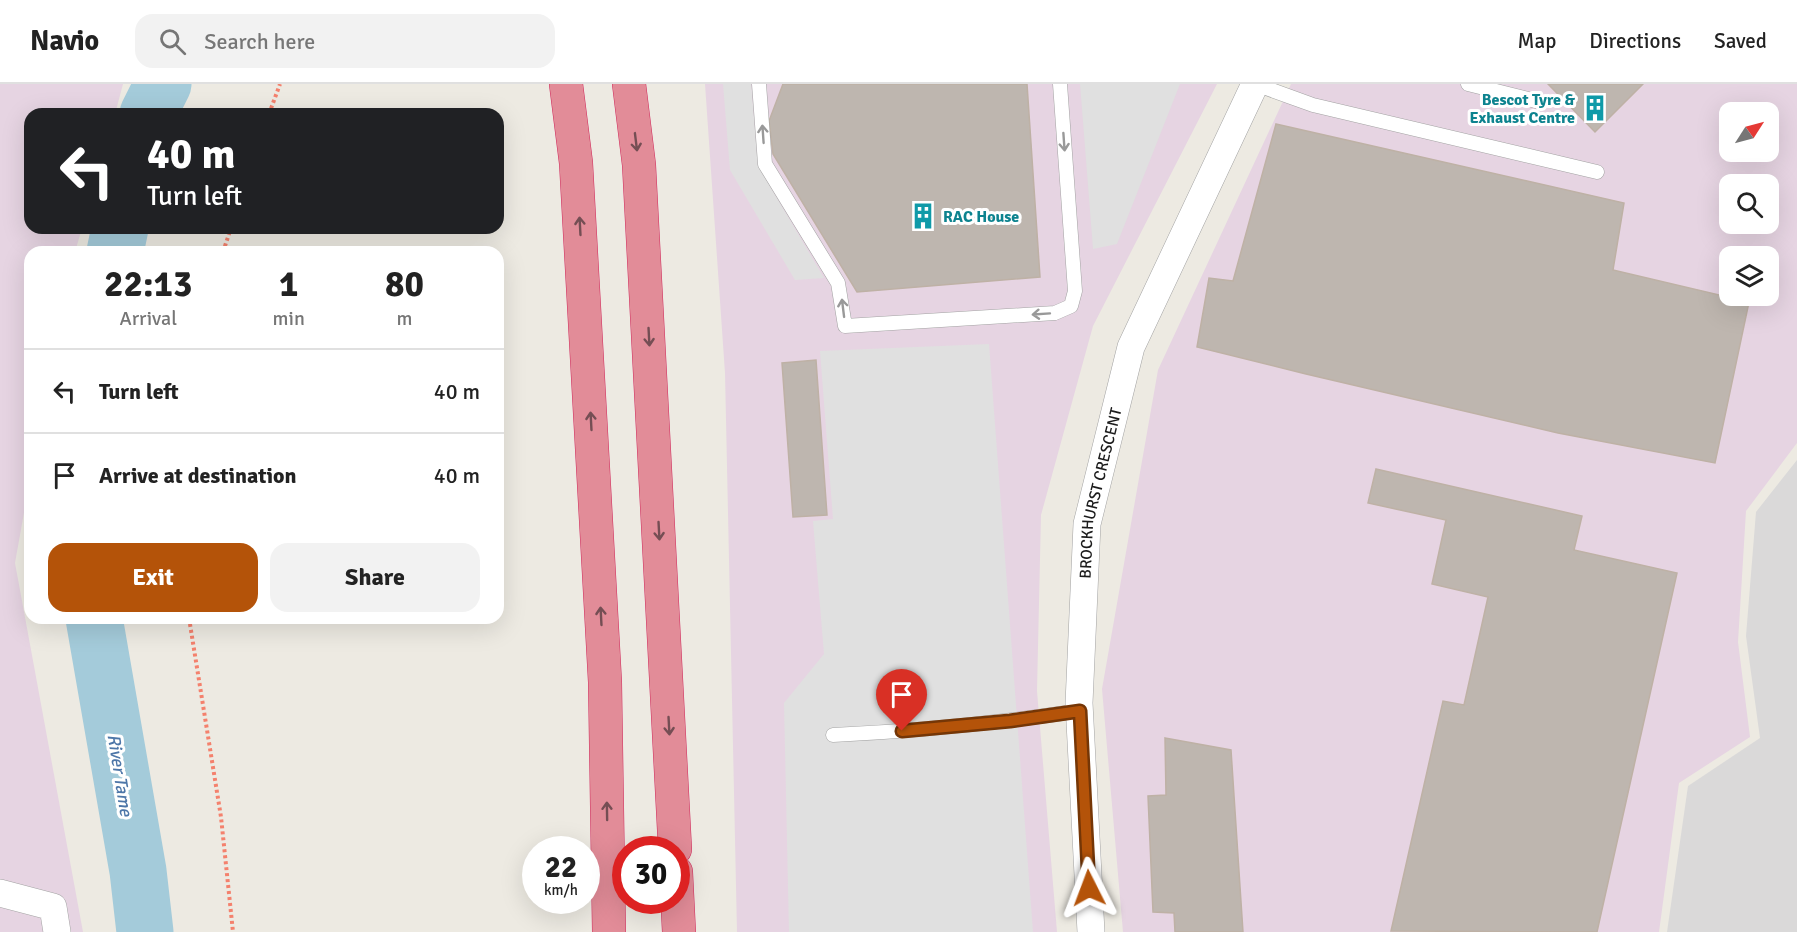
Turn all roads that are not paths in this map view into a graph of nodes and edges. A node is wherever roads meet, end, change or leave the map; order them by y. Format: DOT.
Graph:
graph roads {
  1 [pos="567,84"];
  2 [pos="629,84"];
  3 [pos="759,84"];
  4 [pos="1060,84"];
  5 [pos="1255,84"];
  6 [pos="1468,84"];
  7 [pos="1536,101"];
  8 [pos="1597,172"];
  9 [pos="1080,711"];
  10 [pos="833,735"];
  11 [pos="674,836"];
  12 [pos="0,893"];
  13 [pos="679,914"];
  14 [pos="57,932"];
  15 [pos="609,932"];
  16 [pos="680,932"];
  17 [pos="1092,932"];
  15 -- 1 [label="highway, one-way"];
  2 -- 11 [label="highway, one-way"];
  4 -- 3 [label="lane, one-way"];
  5 -- 8 [label="lane"];
  5 -- 9 [label="street, BROCKHURST CRESCENT"];
  6 -- 7 [label="lane"];
  9 -- 10 [label="lane"];
  9 -- 17 [label="street, BROCKHURST CRESCENT"];
  12 -- 14 [label="street"];
  13 -- 16 [label="highway"];
}
